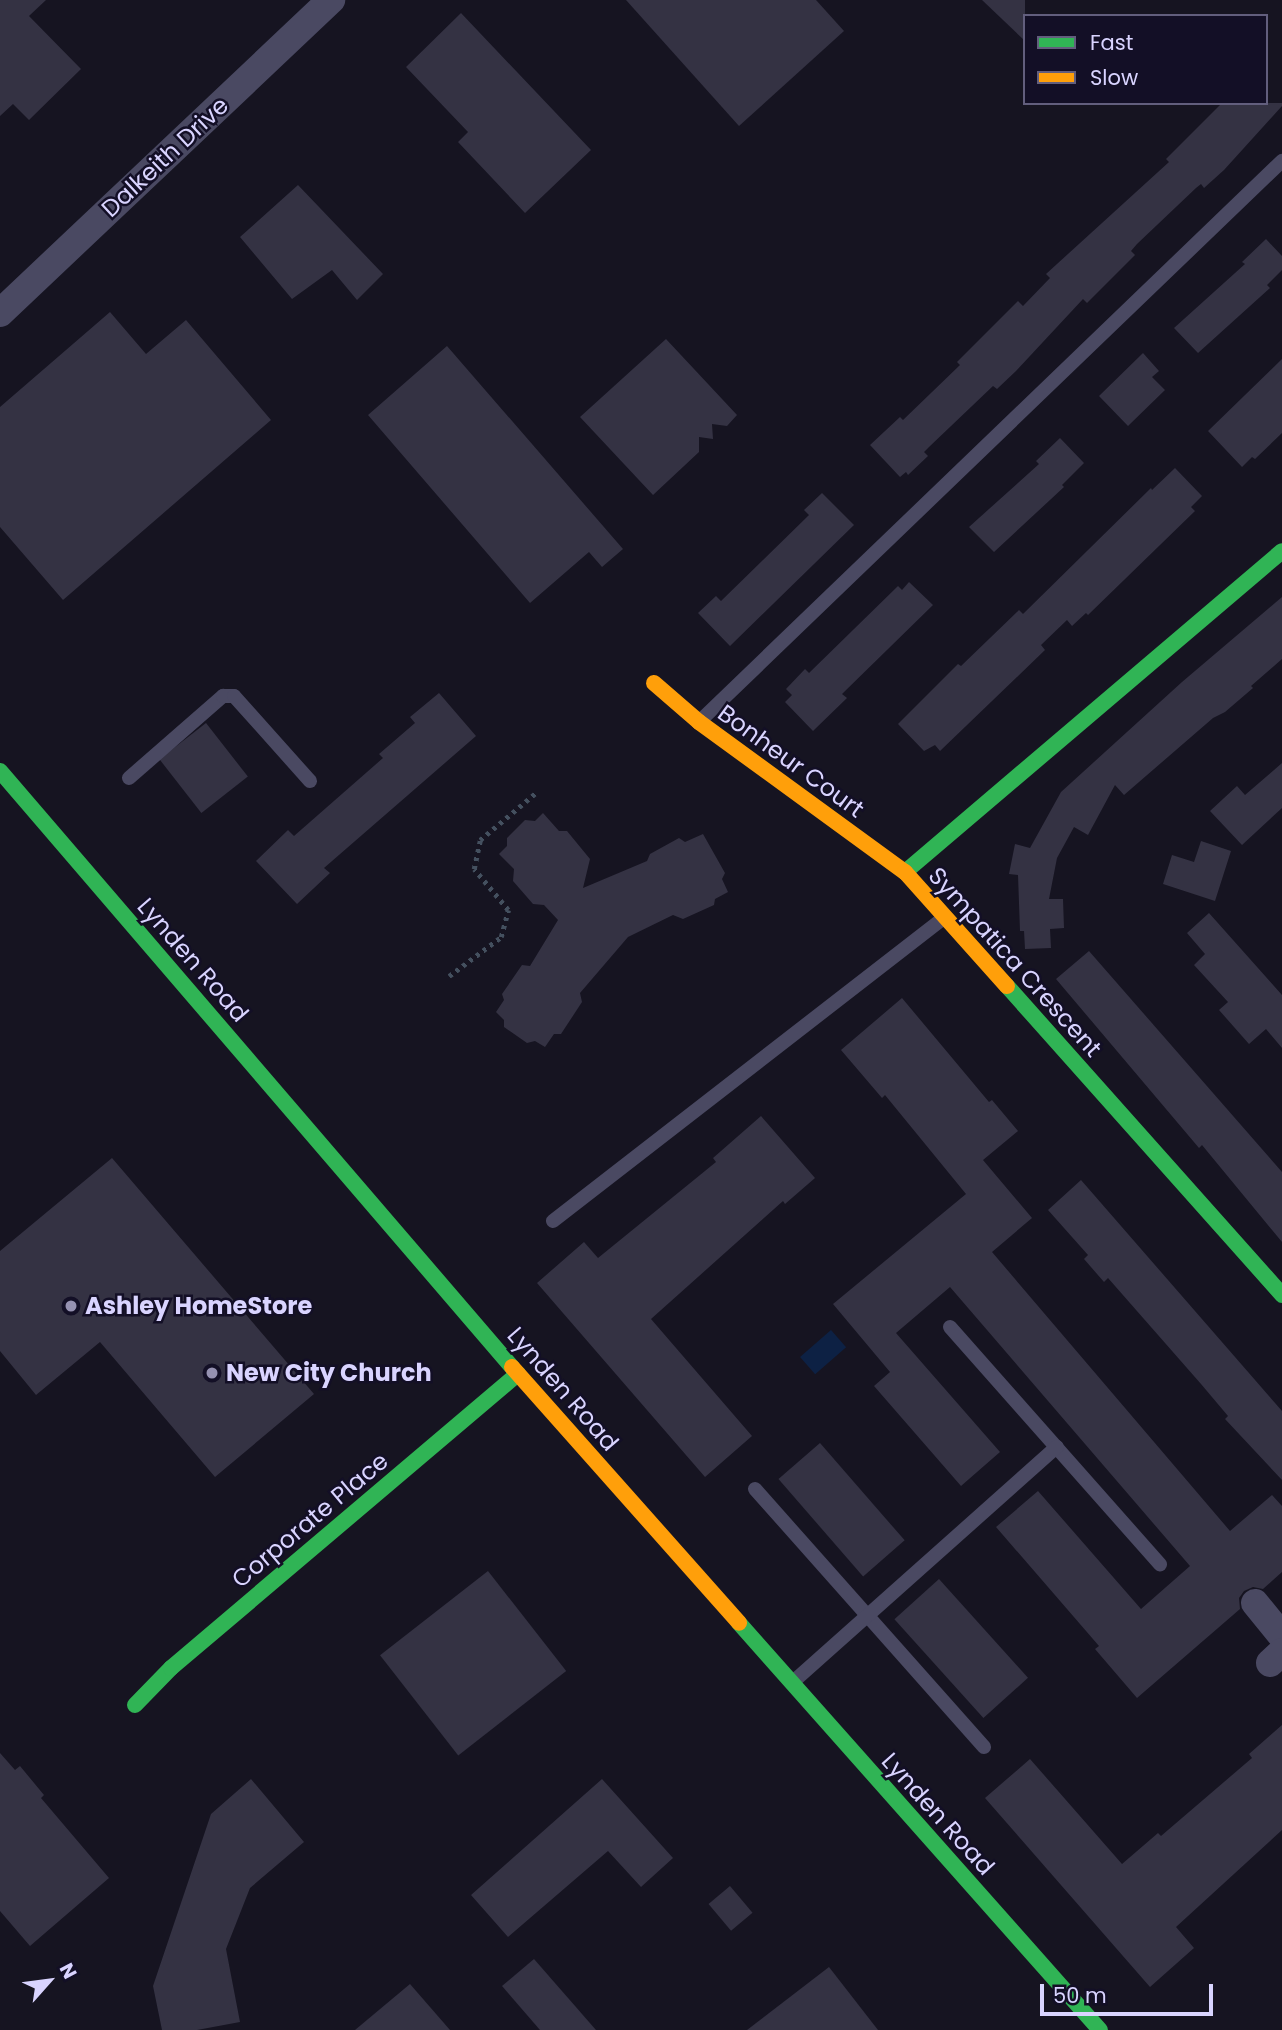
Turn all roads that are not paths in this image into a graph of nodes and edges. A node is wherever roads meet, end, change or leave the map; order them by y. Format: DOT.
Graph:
graph roads {
  1 [pos="331,0"];
  2 [pos="1282,161"];
  3 [pos="0,313"];
  4 [pos="1282,551"];
  5 [pos="654,683"];
  6 [pos="699,722"];
  7 [pos="0,771"];
  8 [pos="129,778"];
  9 [pos="310,780"];
  10 [pos="905,873"];
  11 [pos="944,917"];
  12 [pos="553,1222"];
  13 [pos="1282,1295"];
  14 [pos="950,1327"];
  15 [pos="518,1374"];
  16 [pos="1056,1447"];
  17 [pos="755,1489"];
  18 [pos="1160,1564"];
  19 [pos="1255,1603"];
  20 [pos="868,1615"];
  21 [pos="1282,1636"];
  22 [pos="792,1683"];
  23 [pos="135,1704"];
  24 [pos="984,1747"];
  25 [pos="1100,2030"];
  1 -- 3 [label="street, Dalkeith Drive"];
  2 -- 6 [label="lane"];
  4 -- 10 [label="street, Sympatica Crescent"];
  5 -- 6 [label="street, Bonheur Court"];
  6 -- 10 [label="street, Bonheur Court"];
  7 -- 15 [label="street, Lynden Road"];
  8 -- 9 [label="lane"];
  10 -- 11 [label="street, Sympatica Crescent"];
  11 -- 12 [label="lane"];
  11 -- 13 [label="street, Sympatica Crescent"];
  14 -- 16 [label="lane"];
  15 -- 22 [label="street, Lynden Road"];
  15 -- 23 [label="street, Corporate Place"];
  16 -- 18 [label="lane"];
  16 -- 20 [label="lane"];
  17 -- 20 [label="lane"];
  19 -- 21 [label="street"];
  20 -- 22 [label="lane"];
  20 -- 24 [label="lane"];
  22 -- 25 [label="street, Lynden Road"];
}
